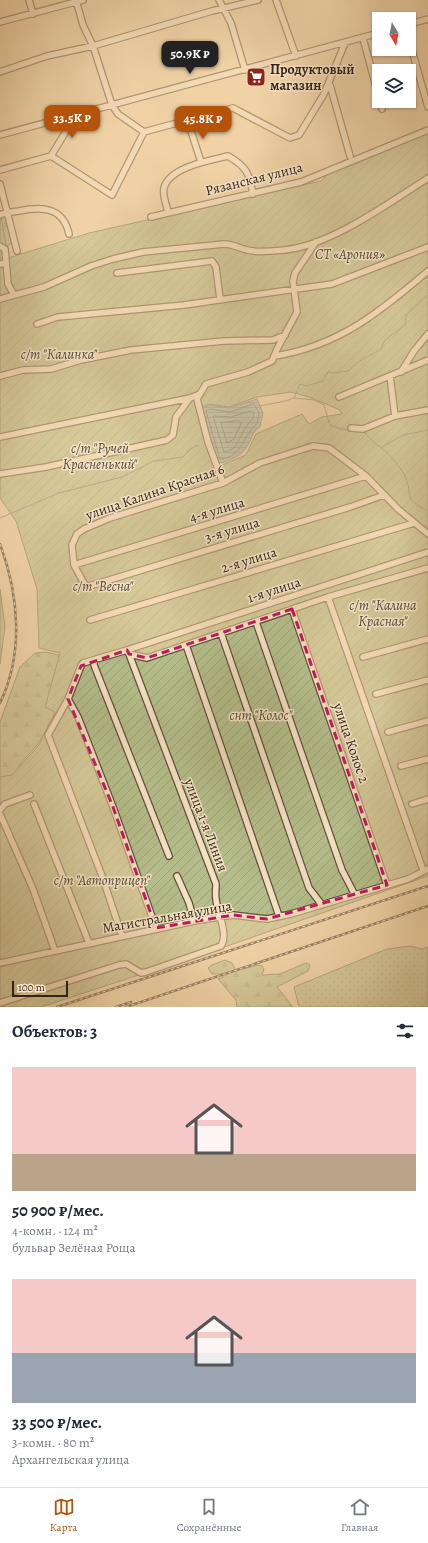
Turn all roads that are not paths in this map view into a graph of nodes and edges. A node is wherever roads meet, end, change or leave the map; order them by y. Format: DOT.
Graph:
graph roads {
  1 [pos="29,0"];
  2 [pos="219,0"];
  3 [pos="258,0"];
  4 [pos="276,0"];
  5 [pos="79,1"];
  6 [pos="223,8"];
  7 [pos="33,14"];
  8 [pos="428,19"];
  9 [pos="0,22"];
  10 [pos="416,22"];
  11 [pos="372,35"];
  12 [pos="363,38"];
  13 [pos="345,43"];
  14 [pos="93,46"];
  15 [pos="296,56"];
  16 [pos="414,56"];
  17 [pos="245,70"];
  18 [pos="0,72"];
  19 [pos="372,72"];
  20 [pos="330,85"];
  21 [pos="112,105"];
  22 [pos="428,107"];
  23 [pos="72,116"];
  24 [pos="191,120"];
  25 [pos="428,130"];
  26 [pos="144,132"];
  27 [pos="0,135"];
  28 [pos="51,156"];
  29 [pos="350,156"];
  30 [pos="201,162"];
  31 [pos="0,170"];
  32 [pos="428,178"];
  33 [pos="0,188"];
  34 [pos="253,194"];
  35 [pos="8,213"];
  36 [pos="168,213"];
  37 [pos="0,215"];
  38 [pos="151,217"];
  39 [pos="69,234"];
  40 [pos="316,242"];
  41 [pos="0,246"];
  42 [pos="428,247"];
  43 [pos="17,251"];
  44 [pos="3,263"];
  45 [pos="428,271"];
  46 [pos="118,273"];
  47 [pos="294,289"];
  48 [pos="14,295"];
  49 [pos="0,299"];
  50 [pos="220,299"];
  51 [pos="37,324"];
  52 [pos="428,334"];
  53 [pos="285,335"];
  54 [pos="275,356"];
  55 [pos="428,360"];
  56 [pos="401,372"];
  57 [pos="0,376"];
  58 [pos="390,376"];
  59 [pos="200,394"];
  60 [pos="339,397"];
  61 [pos="190,398"];
  62 [pos="428,410"];
  63 [pos="395,416"];
  64 [pos="351,428"];
  65 [pos="0,437"];
  66 [pos="0,474"];
  67 [pos="366,476"];
  68 [pos="223,483"];
  69 [pos="384,495"];
  70 [pos="414,523"];
  71 [pos="428,534"];
  72 [pos="428,552"];
  73 [pos="74,565"];
  74 [pos="428,568"];
  75 [pos="328,597"];
  76 [pos="292,609"];
  77 [pos="90,620"];
  78 [pos="256,622"];
  79 [pos="221,633"];
  80 [pos="428,639"];
  81 [pos="186,645"];
  82 [pos="128,652"];
  83 [pos="363,657"];
  84 [pos="94,660"];
  85 [pos="428,680"];
  86 [pos="376,694"];
  87 [pos="68,698"];
  88 [pos="428,721"];
  89 [pos="388,732"];
  90 [pos="428,759"];
  91 [pos="401,766"];
  92 [pos="30,795"];
  93 [pos="428,799"];
  94 [pos="34,804"];
  95 [pos="412,804"];
  96 [pos="0,810"];
  97 [pos="0,814"];
  98 [pos="169,856"];
  99 [pos="426,869"];
  100 [pos="177,876"];
  101 [pos="387,885"];
  102 [pos="354,895"];
  103 [pos="322,905"];
  104 [pos="279,916"];
  105 [pos="220,919"];
  106 [pos="194,921"];
  107 [pos="156,928"];
  108 [pos="122,936"];
  109 [pos="89,943"];
  110 [pos="55,951"];
  111 [pos="0,963"];
  112 [pos="0,1003"];
  1 -- 7 [label="street"];
  2 -- 6 [label="street"];
  3 -- 6 [label="street"];
  4 -- 15 [label="street"];
  5 -- 7 [label="street"];
  5 -- 14 [label="street"];
  6 -- 14 [label="street"];
  6 -- 17 [label="street"];
  7 -- 9 [label="street"];
  8 -- 10 [label="street"];
  11 -- 12 [label="street"];
  12 -- 13 [label="street"];
  12 -- 19 [label="street"];
  13 -- 15 [label="street"];
  13 -- 20 [label="street"];
  14 -- 18 [label="street"];
  14 -- 21 [label="street"];
  15 -- 17 [label="street"];
  16 -- 22 [label="street"];
  17 -- 21 [label="street"];
  20 -- 24 [label="street"];
  20 -- 29 [label="street"];
  21 -- 23 [label="street"];
  21 -- 26 [label="street"];
  23 -- 27 [label="street"];
  23 -- 28 [label="street"];
  24 -- 26 [label="street"];
  24 -- 30 [label="street"];
  25 -- 34 [label="street, Рязанская улица"];
  26 -- 28 [label="street"];
  28 -- 31 [label="street"];
  30 -- 34 [label="street"];
  30 -- 36 [label="street"];
  32 -- 40 [label="street"];
  33 -- 35 [label="street"];
  34 -- 36 [label="street, Рязанская улица"];
  35 -- 37 [label="street"];
  35 -- 39 [label="street"];
  35 -- 43 [label="street"];
  36 -- 38 [label="street, Рязанская улица"];
  40 -- 47 [label="street"];
  40 -- 48 [label="street"];
  41 -- 44 [label="street"];
  42 -- 47 [label="street"];
  44 -- 48 [label="street"];
  45 -- 54 [label="street"];
  46 -- 50 [label="street"];
  47 -- 50 [label="street"];
  47 -- 53 [label="street"];
  48 -- 49 [label="street"];
  50 -- 51 [label="street"];
  52 -- 56 [label="street"];
  53 -- 54 [label="street"];
  53 -- 57 [label="street"];
  54 -- 59 [label="street"];
  55 -- 56 [label="street"];
  56 -- 58 [label="street"];
  58 -- 60 [label="street"];
  58 -- 63 [label="street"];
  59 -- 61 [label="street"];
  59 -- 68 [label="street"];
  61 -- 65 [label="street"];
  61 -- 66 [label="street"];
  62 -- 63 [label="street"];
  63 -- 64 [label="street"];
  67 -- 68 [label="street, улица Калина Красная 6"];
  67 -- 69 [label="street, улица Калина Красная 6"];
  67 -- 73 [label="street, 4-я улица"];
  68 -- 73 [label="street, улица Калина Красная 6"];
  69 -- 70 [label="street, улица Калина Красная 6"];
  69 -- 73 [label="street, 3-я улица"];
  70 -- 71 [label="street, улица Калина Красная 6"];
  70 -- 77 [label="street, 2-я улица"];
  72 -- 82 [label="street, 1-я улица"];
  74 -- 75 [label="street, 1-я улица"];
  75 -- 76 [label="street, 1-я улица"];
  75 -- 99 [label="street"];
  76 -- 78 [label="street, 1-я улица"];
  76 -- 101 [label="street, улица Колос 2"];
  78 -- 79 [label="street, 1-я улица"];
  78 -- 102 [label="street"];
  79 -- 81 [label="street, 1-я улица"];
  79 -- 103 [label="street"];
  80 -- 83 [label="street"];
  81 -- 82 [label="street, 1-я улица"];
  81 -- 104 [label="street"];
  82 -- 84 [label="street, 1-я улица"];
  82 -- 105 [label="street, улица 1-я Линия"];
  84 -- 87 [label="street, 1-я улица"];
  84 -- 98 [label="street"];
  85 -- 86 [label="street"];
  87 -- 107 [label="street"];
  87 -- 108 [label="street, 1-я улица"];
  88 -- 89 [label="street"];
  90 -- 91 [label="street"];
  92 -- 96 [label="street"];
  93 -- 95 [label="street"];
  94 -- 109 [label="street"];
  97 -- 110 [label="street"];
  99 -- 101 [label="street, Магистральная улица"];
  100 -- 106 [label="street"];
  101 -- 102 [label="street, Магистральная улица"];
  102 -- 103 [label="street, Магистральная улица"];
  103 -- 104 [label="street, Магистральная улица"];
  104 -- 105 [label="street, Магистральная улица"];
  105 -- 106 [label="street, Магистральная улица"];
  105 -- 112 [label="street, улица 1-я Линия"];
  106 -- 107 [label="street, Магистральная улица"];
  107 -- 108 [label="street, Магистральная улица"];
  108 -- 109 [label="street, Магистральная улица"];
  109 -- 110 [label="street, Магистральная улица"];
  110 -- 111 [label="street, Магистральная улица"];
}
